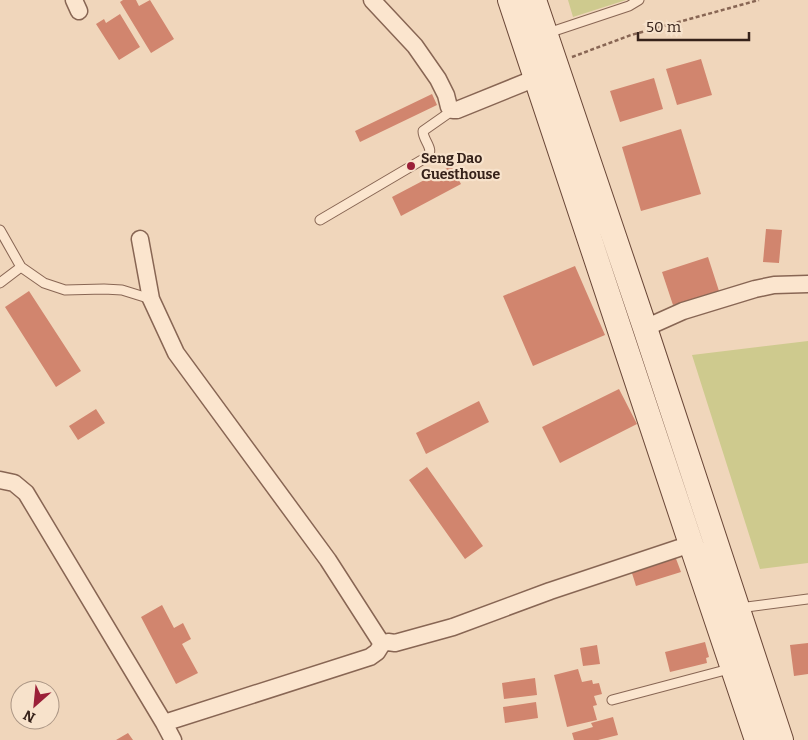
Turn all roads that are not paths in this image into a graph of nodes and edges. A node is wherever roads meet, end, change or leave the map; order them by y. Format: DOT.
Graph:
graph roads {
  1 [pos="372,0"];
  2 [pos="510,0"];
  3 [pos="534,0"];
  4 [pos="639,0"];
  5 [pos="545,34"];
  6 [pos="536,78"];
  7 [pos="453,110"];
  8 [pos="567,134"];
  9 [pos="320,220"];
  10 [pos="0,230"];
  11 [pos="140,239"];
  12 [pos="21,266"];
  13 [pos="0,283"];
  14 [pos="808,284"];
  15 [pos="151,299"];
  16 [pos="645,328"];
  17 [pos="0,480"];
  18 [pos="691,544"];
  19 [pos="808,599"];
  20 [pos="738,608"];
  21 [pos="382,644"];
  22 [pos="733,668"];
  23 [pos="612,700"];
  24 [pos="164,723"];
  25 [pos="172,740"];
  26 [pos="757,740"];
  27 [pos="782,740"];
  1 -- 7 [label="street"];
  2 -- 6 [label="main road"];
  3 -- 5 [label="main road"];
  4 -- 5 [label="lane"];
  5 -- 8 [label="main road"];
  6 -- 7 [label="street"];
  6 -- 8 [label="main road"];
  7 -- 9 [label="lane"];
  8 -- 16 [label="main road"];
  8 -- 18 [label="main road"];
  10 -- 12 [label="lane"];
  11 -- 15 [label="street"];
  12 -- 13 [label="lane"];
  12 -- 15 [label="lane"];
  14 -- 16 [label="street"];
  15 -- 21 [label="street"];
  16 -- 20 [label="main road"];
  17 -- 24 [label="street"];
  18 -- 21 [label="street"];
  18 -- 22 [label="main road"];
  19 -- 20 [label="lane"];
  20 -- 27 [label="main road"];
  21 -- 24 [label="street"];
  22 -- 23 [label="lane"];
  22 -- 26 [label="main road"];
  24 -- 25 [label="street"];
}
